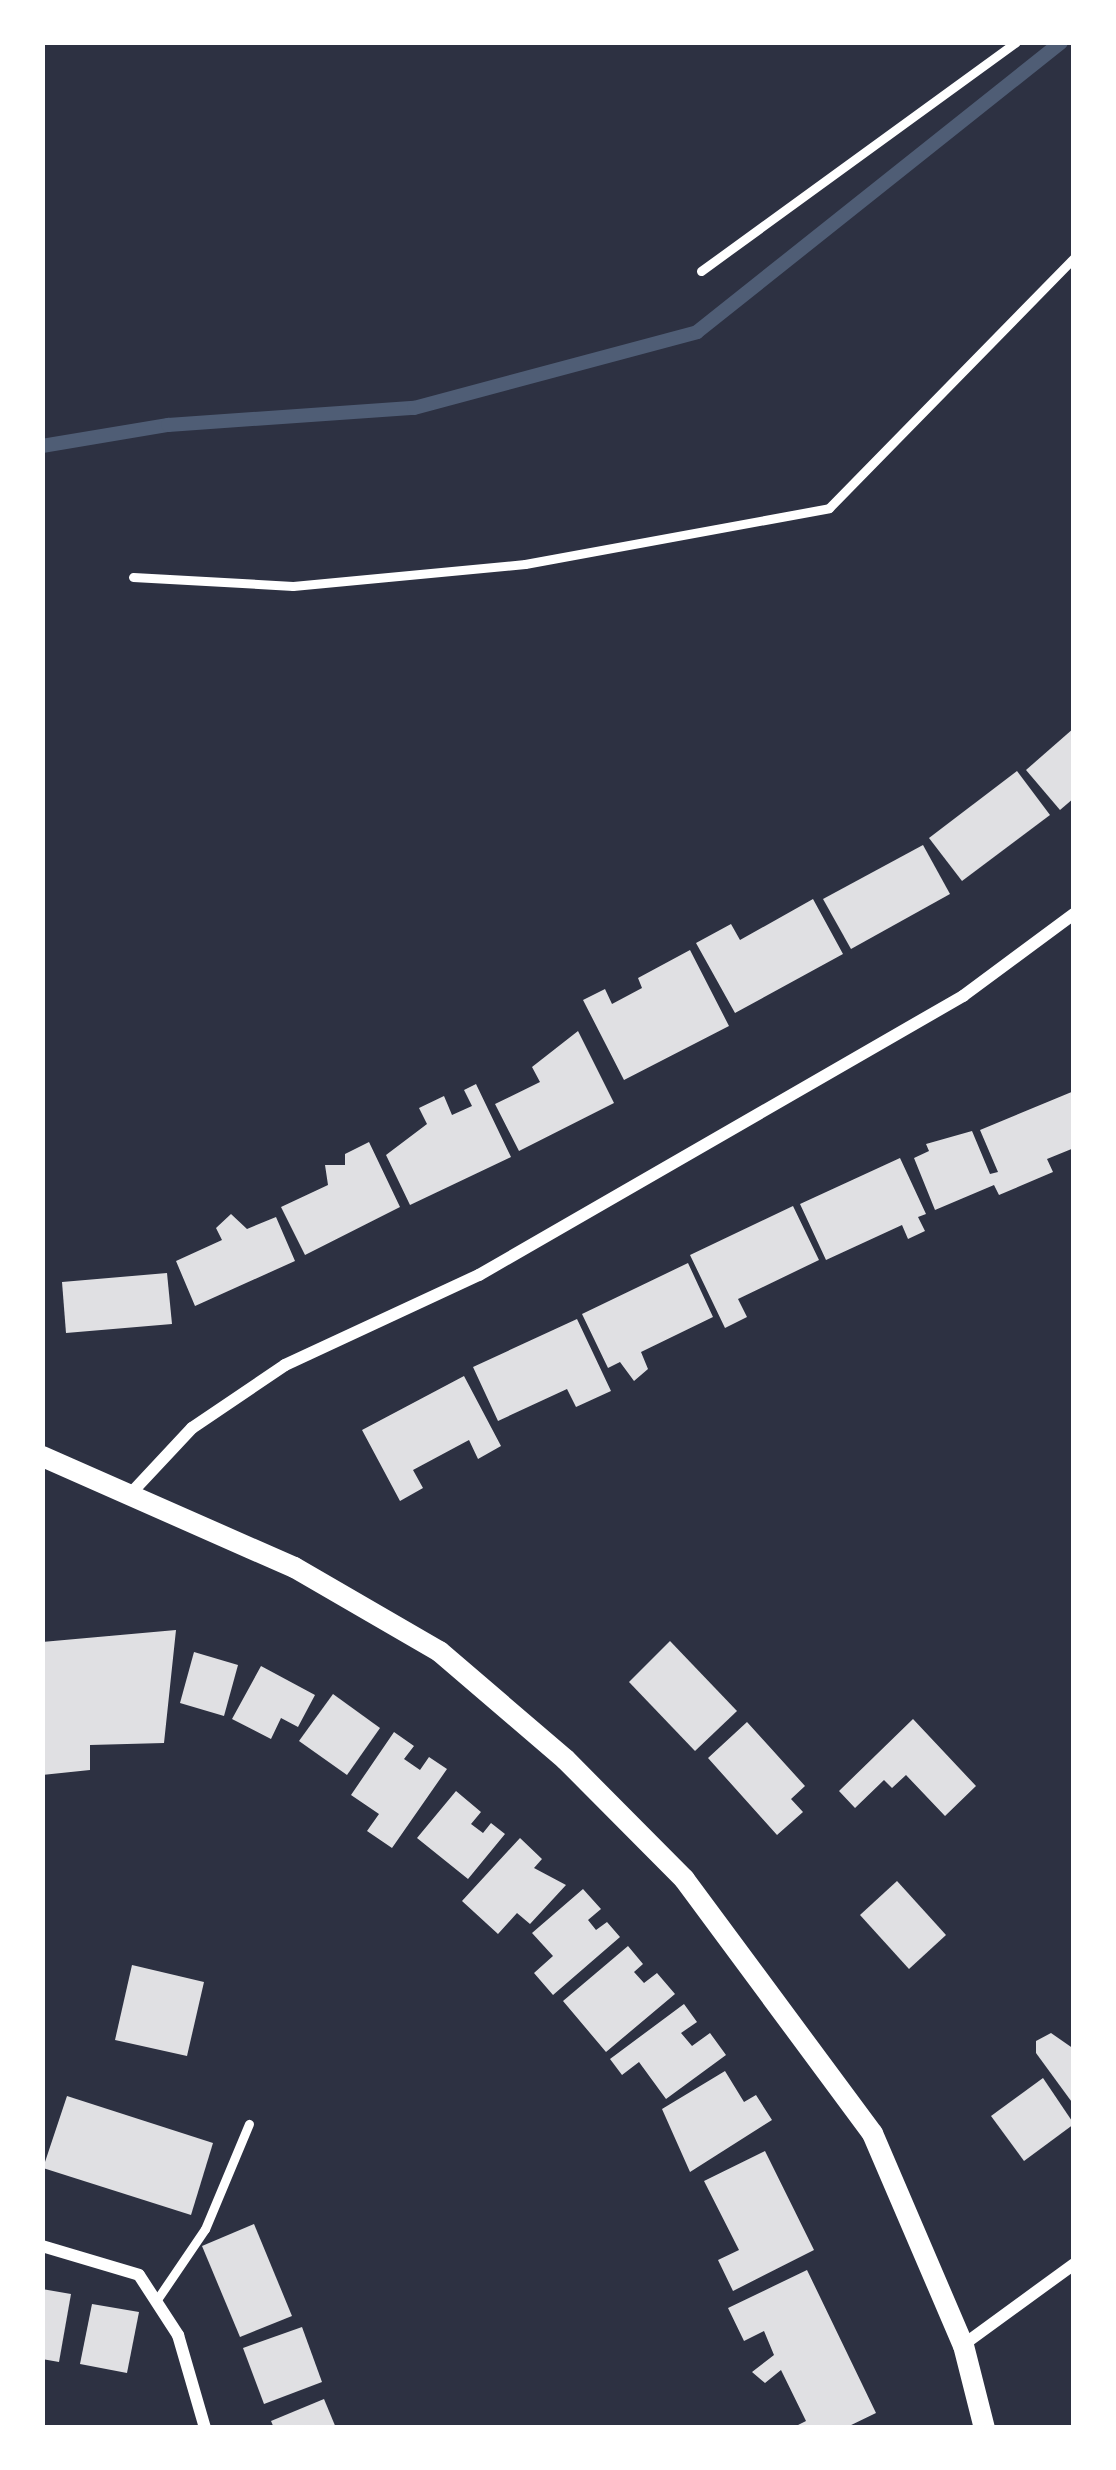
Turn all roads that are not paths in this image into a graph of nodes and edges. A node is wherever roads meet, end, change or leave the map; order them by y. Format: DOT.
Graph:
graph roads {
  1 [pos="1016,42"];
  2 [pos="1074,258"];
  3 [pos="701,271"];
  4 [pos="133,577"];
  5 [pos="1074,914"];
  6 [pos="42,1456"];
  7 [pos="134,1490"];
  8 [pos="249,2124"];
  9 [pos="42,2246"];
  10 [pos="1074,2264"];
  11 [pos="156,2301"];
  12 [pos="963,2345"];
  13 [pos="205,2428"];
  14 [pos="984,2428"];
  1 -- 3 [label="lane"];
  2 -- 4 [label="lane"];
  5 -- 7 [label="street"];
  6 -- 7 [label="street"];
  7 -- 12 [label="street"];
  8 -- 11 [label="lane"];
  9 -- 11 [label="street"];
  10 -- 12 [label="street"];
  11 -- 13 [label="street"];
  12 -- 14 [label="street"];
}
